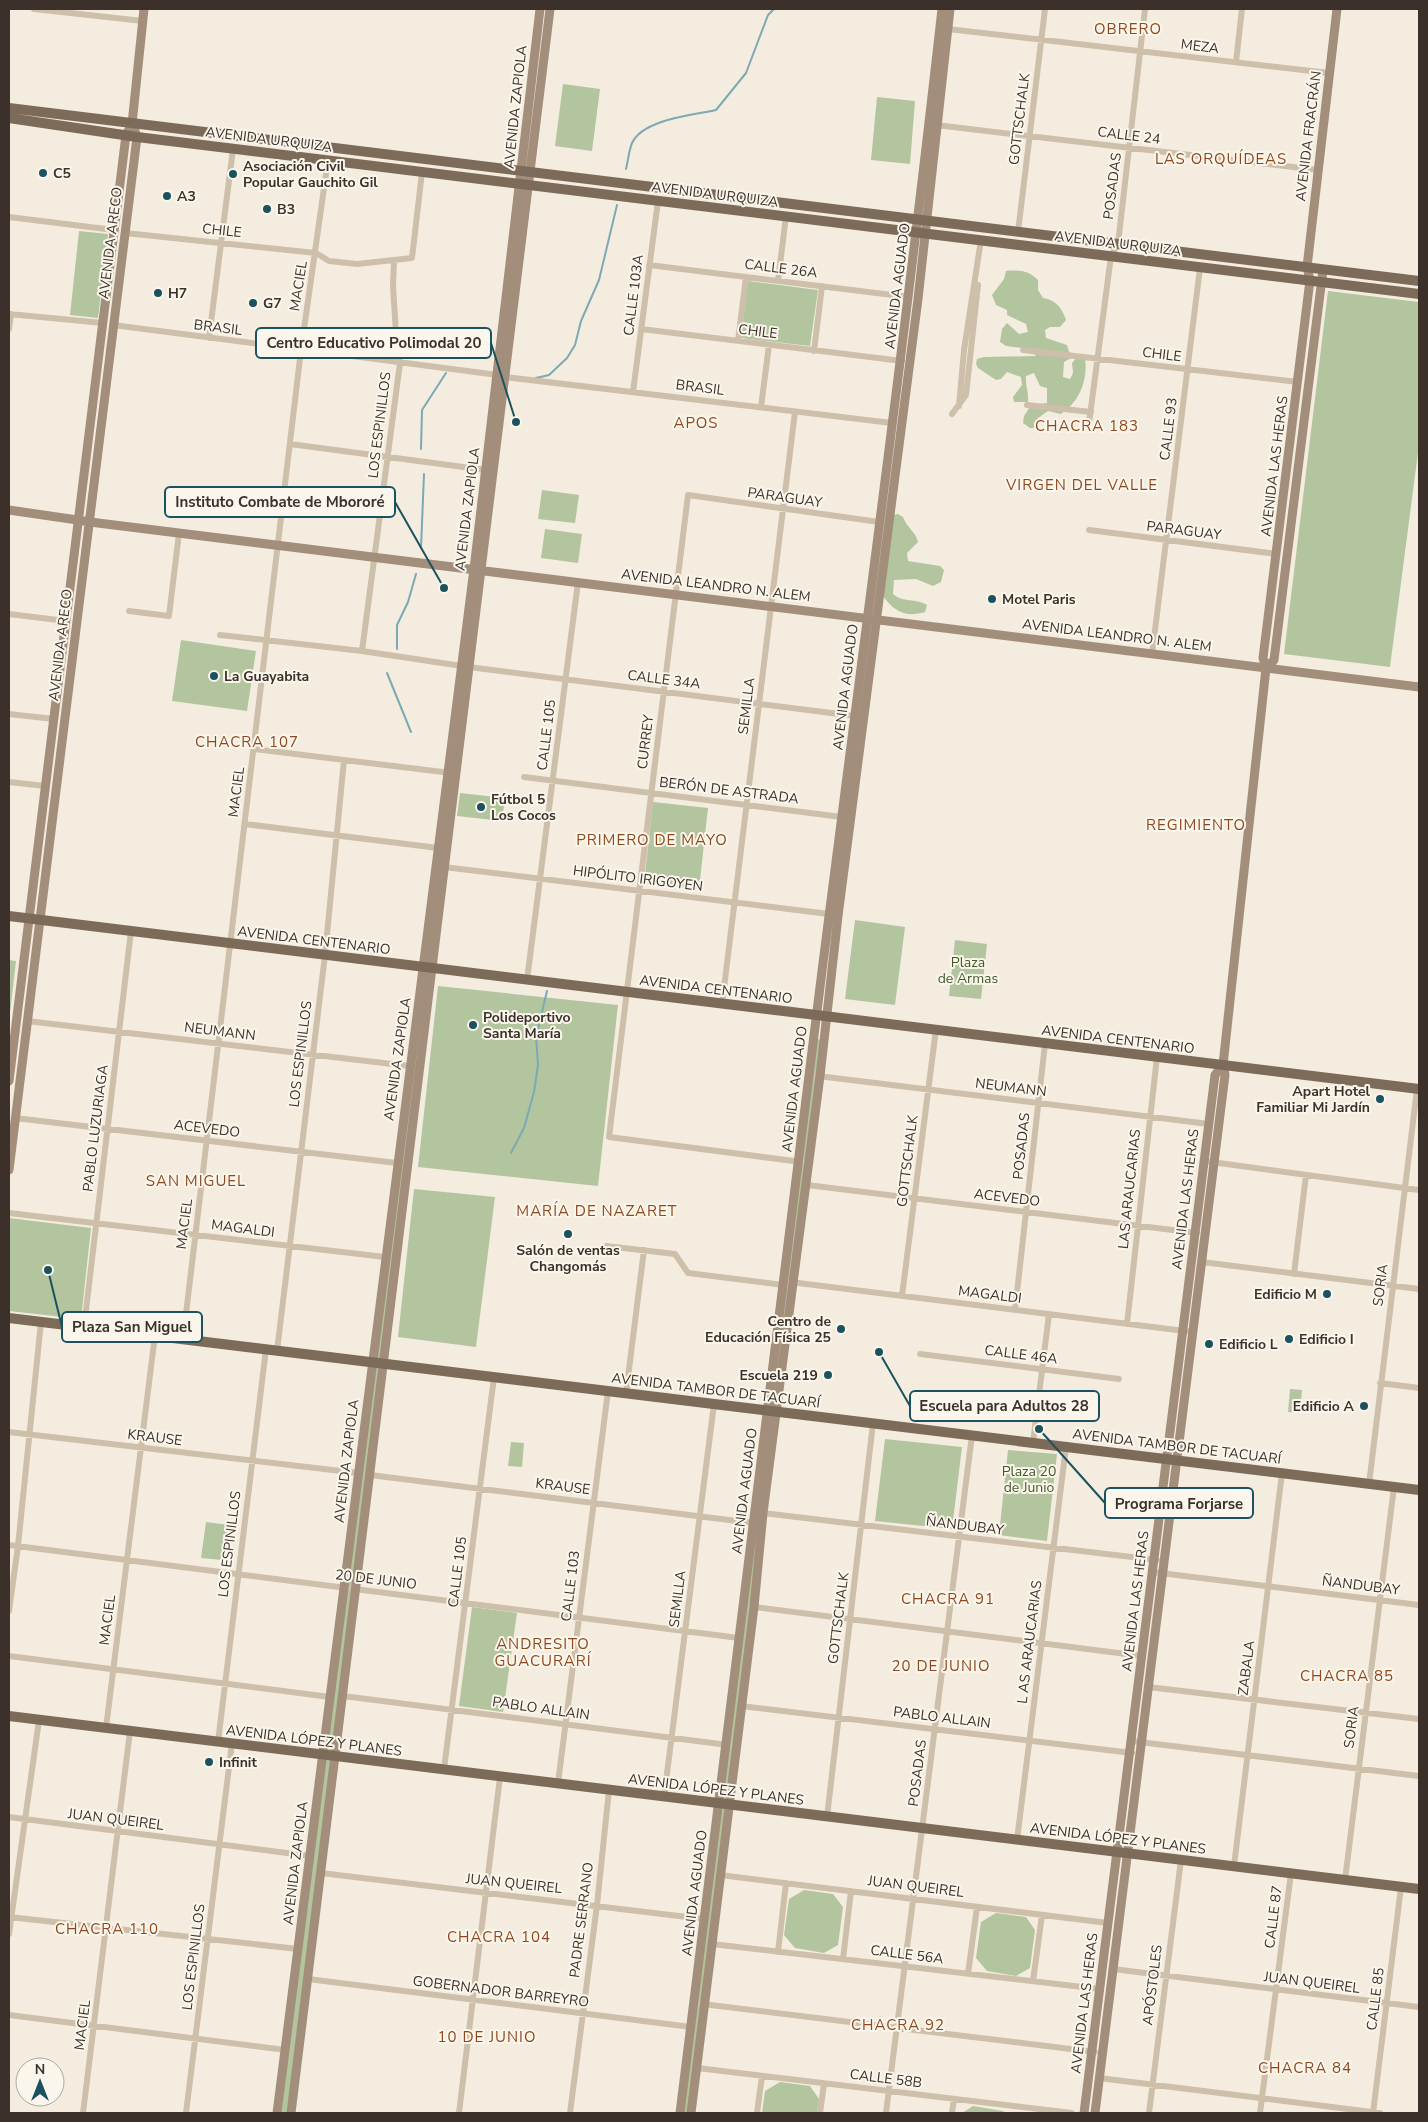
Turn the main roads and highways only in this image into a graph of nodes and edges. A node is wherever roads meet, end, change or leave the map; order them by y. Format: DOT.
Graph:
graph roads {
  1 [pos="144,9"];
  2 [pos="540,9"];
  3 [pos="550,9"];
  4 [pos="942,9"];
  5 [pos="950,9"];
  6 [pos="1337,9"];
  7 [pos="9,108"];
  8 [pos="9,118"];
  9 [pos="132,124"];
  10 [pos="131,136"];
  11 [pos="526,172"];
  12 [pos="524,184"];
  13 [pos="922,220"];
  14 [pos="921,233"];
  15 [pos="1307,267"];
  16 [pos="1323,270"];
  17 [pos="1310,280"];
  18 [pos="1322,282"];
  19 [pos="1419,282"];
  20 [pos="1419,294"];
  21 [pos="501,376"];
  22 [pos="9,510"];
  23 [pos="78,519"];
  24 [pos="89,522"];
  25 [pos="478,569"];
  26 [pos="872,618"];
  27 [pos="1266,668"];
  28 [pos="1419,687"];
  29 [pos="451,773"];
  30 [pos="9,916"];
  31 [pos="34,920"];
  32 [pos="423,967"];
  33 [pos="434,968"];
  34 [pos="821,1016"];
  35 [pos="1223,1065"];
  36 [pos="9,1081"];
  37 [pos="1418,1089"];
  38 [pos="9,1170"];
  39 [pos="9,1318"];
  40 [pos="372,1362"];
  41 [pos="384,1364"];
  42 [pos="773,1411"];
  43 [pos="1172,1459"];
  44 [pos="1419,1490"];
  45 [pos="9,1716"];
  46 [pos="323,1755"];
  47 [pos="335,1756"];
  48 [pos="724,1804"];
  49 [pos="1122,1852"];
  50 [pos="1419,1889"];
  51 [pos="277,2113"];
  52 [pos="290,2113"];
  53 [pos="680,2113"];
  54 [pos="691,2113"];
  55 [pos="1084,2113"];
  56 [pos="1095,2113"];
  1 -- 9 [label="main road, AVENIDA ARECO"];
  2 -- 11 [label="main road, AVENIDA ZAPIOLA"];
  3 -- 11 [label="main road, AVENIDA ZAPIOLA"];
  4 -- 13 [label="main road, AVENIDA AGUADO"];
  5 -- 13 [label="main road, AVENIDA AGUADO"];
  6 -- 15 [label="main road, AVENIDA FRACRÁN"];
  7 -- 9 [label="main road, AVENIDA URQUIZA"];
  8 -- 10 [label="main road, AVENIDA URQUIZA"];
  9 -- 10 [label="main road, AVENIDA ARECO"];
  9 -- 11 [label="main road, AVENIDA URQUIZA"];
  10 -- 12 [label="main road, AVENIDA URQUIZA"];
  10 -- 23 [label="main road, AVENIDA ARECO"];
  10 -- 24 [label="main road, AVENIDA ARECO"];
  11 -- 12 [label="main road, AVENIDA ZAPIOLA"];
  11 -- 13 [label="main road, AVENIDA URQUIZA"];
  12 -- 14 [label="main road, AVENIDA URQUIZA"];
  12 -- 21 [label="main road, AVENIDA ZAPIOLA"];
  13 -- 14 [label="main road, AVENIDA AGUADO"];
  13 -- 15 [label="main road, AVENIDA URQUIZA"];
  14 -- 17 [label="main road, AVENIDA URQUIZA"];
  14 -- 26 [label="main road, AVENIDA AGUADO"];
  14 -- 26 [label="main road, AVENIDA AGUADO"];
  15 -- 16 [label="main road, AVENIDA URQUIZA"];
  15 -- 17 [label="main road, AVENIDA LAS HERAS"];
  16 -- 18 [label="main road, AVENIDA LAS HERAS"];
  16 -- 19 [label="main road, AVENIDA URQUIZA"];
  17 -- 18 [label="main road, AVENIDA URQUIZA"];
  17 -- 27 [label="main road, AVENIDA LAS HERAS"];
  18 -- 20 [label="main road, AVENIDA URQUIZA"];
  18 -- 27 [label="main road, AVENIDA LAS HERAS"];
  21 -- 25 [label="main road, AVENIDA ZAPIOLA"];
  21 -- 25 [label="main road, AVENIDA ZAPIOLA"];
  22 -- 23 [label="main road, AVENIDA LEANDRO N. ALEM"];
  23 -- 24 [label="main road, AVENIDA LEANDRO N. ALEM"];
  23 -- 31 [label="main road, AVENIDA ARECO"];
  24 -- 25 [label="main road, AVENIDA LEANDRO N. ALEM"];
  24 -- 31 [label="main road, AVENIDA ARECO"];
  25 -- 26 [label="main road, AVENIDA LEANDRO N. ALEM"];
  25 -- 29 [label="main road, AVENIDA ZAPIOLA"];
  26 -- 27 [label="main road, AVENIDA LEANDRO N. ALEM"];
  26 -- 34 [label="main road, AVENIDA AGUADO"];
  26 -- 34 [label="main road, AVENIDA AGUADO"];
  27 -- 28 [label="main road, AVENIDA LEANDRO N. ALEM"];
  27 -- 35 [label="main road, AVENIDA LAS HERAS"];
  29 -- 32 [label="main road, AVENIDA ZAPIOLA"];
  29 -- 33 [label="main road, AVENIDA ZAPIOLA"];
  30 -- 31 [label="main road, AVENIDA CENTENARIO"];
  31 -- 32 [label="main road, AVENIDA CENTENARIO"];
  31 -- 36 [label="main road, AVENIDA ARECO"];
  31 -- 38 [label="main road, AVENIDA ARECO"];
  32 -- 33 [label="main road, AVENIDA CENTENARIO"];
  32 -- 40 [label="main road, AVENIDA ZAPIOLA"];
  33 -- 34 [label="main road, AVENIDA CENTENARIO"];
  33 -- 41 [label="main road, AVENIDA ZAPIOLA"];
  34 -- 35 [label="main road, AVENIDA CENTENARIO"];
  34 -- 42 [label="main road, AVENIDA AGUADO"];
  34 -- 42 [label="main road, AVENIDA AGUADO"];
  35 -- 37 [label="main road, AVENIDA CENTENARIO"];
  35 -- 43 [label="main road, AVENIDA LAS HERAS"];
  35 -- 43 [label="main road, AVENIDA LAS HERAS"];
  39 -- 40 [label="main road, AVENIDA TAMBOR DE TACUARÍ"];
  40 -- 41 [label="main road, AVENIDA TAMBOR DE TACUARÍ"];
  40 -- 46 [label="main road, AVENIDA ZAPIOLA"];
  41 -- 42 [label="main road, AVENIDA TAMBOR DE TACUARÍ"];
  41 -- 47 [label="main road, AVENIDA ZAPIOLA"];
  42 -- 43 [label="main road, AVENIDA TAMBOR DE TACUARÍ"];
  42 -- 48 [label="main road, AVENIDA AGUADO"];
  42 -- 48 [label="main road, AVENIDA AGUADO"];
  43 -- 44 [label="main road, AVENIDA TAMBOR DE TACUARÍ"];
  43 -- 49 [label="main road, AVENIDA LAS HERAS"];
  43 -- 49 [label="main road, AVENIDA LAS HERAS"];
  45 -- 46 [label="main road, AVENIDA LÓPEZ Y PLANES"];
  46 -- 47 [label="main road, AVENIDA LÓPEZ Y PLANES"];
  46 -- 51 [label="main road, AVENIDA ZAPIOLA"];
  47 -- 48 [label="main road, AVENIDA LÓPEZ Y PLANES"];
  47 -- 52 [label="main road, AVENIDA ZAPIOLA"];
  48 -- 49 [label="main road, AVENIDA LÓPEZ Y PLANES"];
  48 -- 53 [label="main road, AVENIDA AGUADO"];
  48 -- 54 [label="main road, AVENIDA AGUADO"];
  49 -- 50 [label="main road, AVENIDA LÓPEZ Y PLANES"];
  49 -- 55 [label="main road, AVENIDA LAS HERAS"];
  49 -- 56 [label="main road, AVENIDA LAS HERAS"];
}
